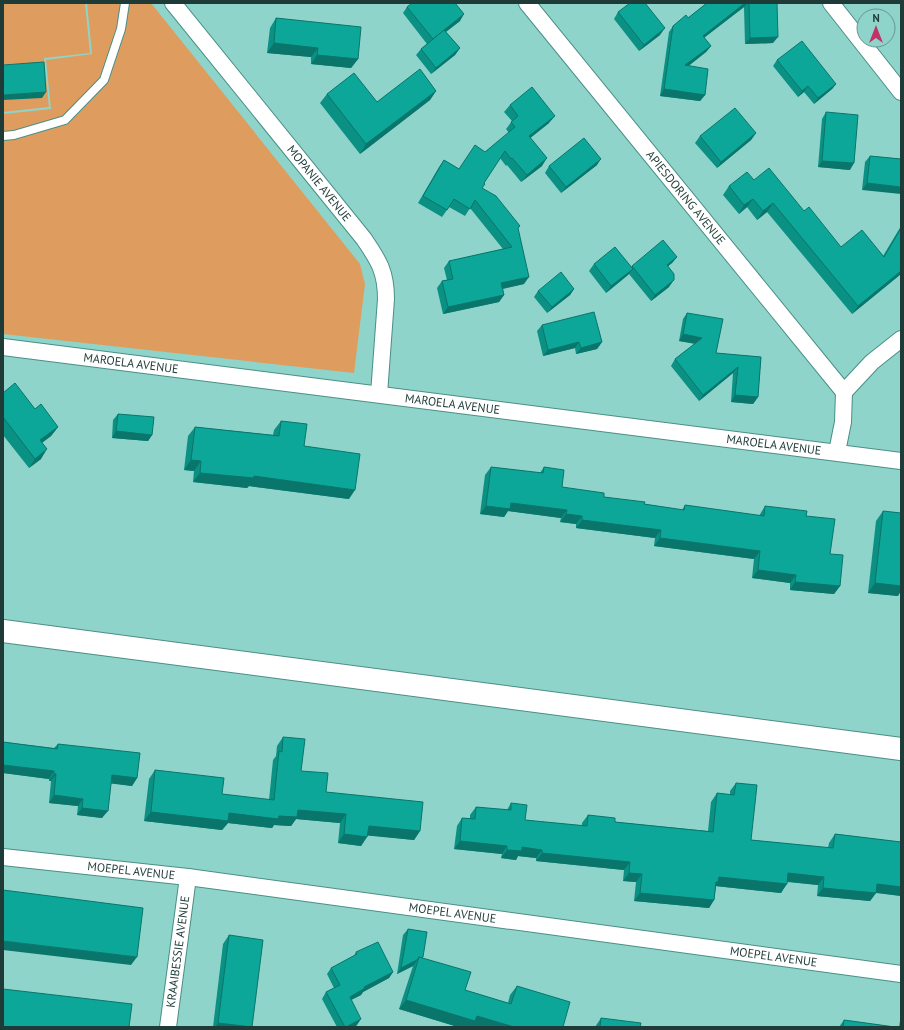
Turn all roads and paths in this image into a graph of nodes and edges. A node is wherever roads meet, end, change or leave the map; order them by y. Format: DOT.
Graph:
graph roads {
  1 [pos="125,3"];
  2 [pos="173,3"];
  3 [pos="527,3"];
  4 [pos="831,3"];
  5 [pos="901,92"];
  6 [pos="3,136"];
  7 [pos="901,339"];
  8 [pos="3,347"];
  9 [pos="844,392"];
  10 [pos="379,394"];
  11 [pos="837,452"];
  12 [pos="901,460"];
  13 [pos="3,631"];
  14 [pos="901,749"];
  15 [pos="3,857"];
  16 [pos="188,877"];
  17 [pos="901,974"];
  18 [pos="168,1027"];
  1 -- 6 [label="lane"];
  2 -- 10 [label="street, MOPANIE AVENUE"];
  3 -- 9 [label="street, APIESDORING AVENUE"];
  4 -- 5 [label="street"];
  7 -- 9 [label="street"];
  8 -- 10 [label="street, MAROELA AVENUE"];
  9 -- 11 [label="street"];
  10 -- 11 [label="street, MAROELA AVENUE"];
  11 -- 12 [label="street, MAROELA AVENUE"];
  13 -- 14 [label="highway"];
  15 -- 16 [label="street, MOEPEL AVENUE"];
  16 -- 17 [label="street, MOEPEL AVENUE"];
  16 -- 18 [label="street, KRAAIBESSIE AVENUE"];
}
